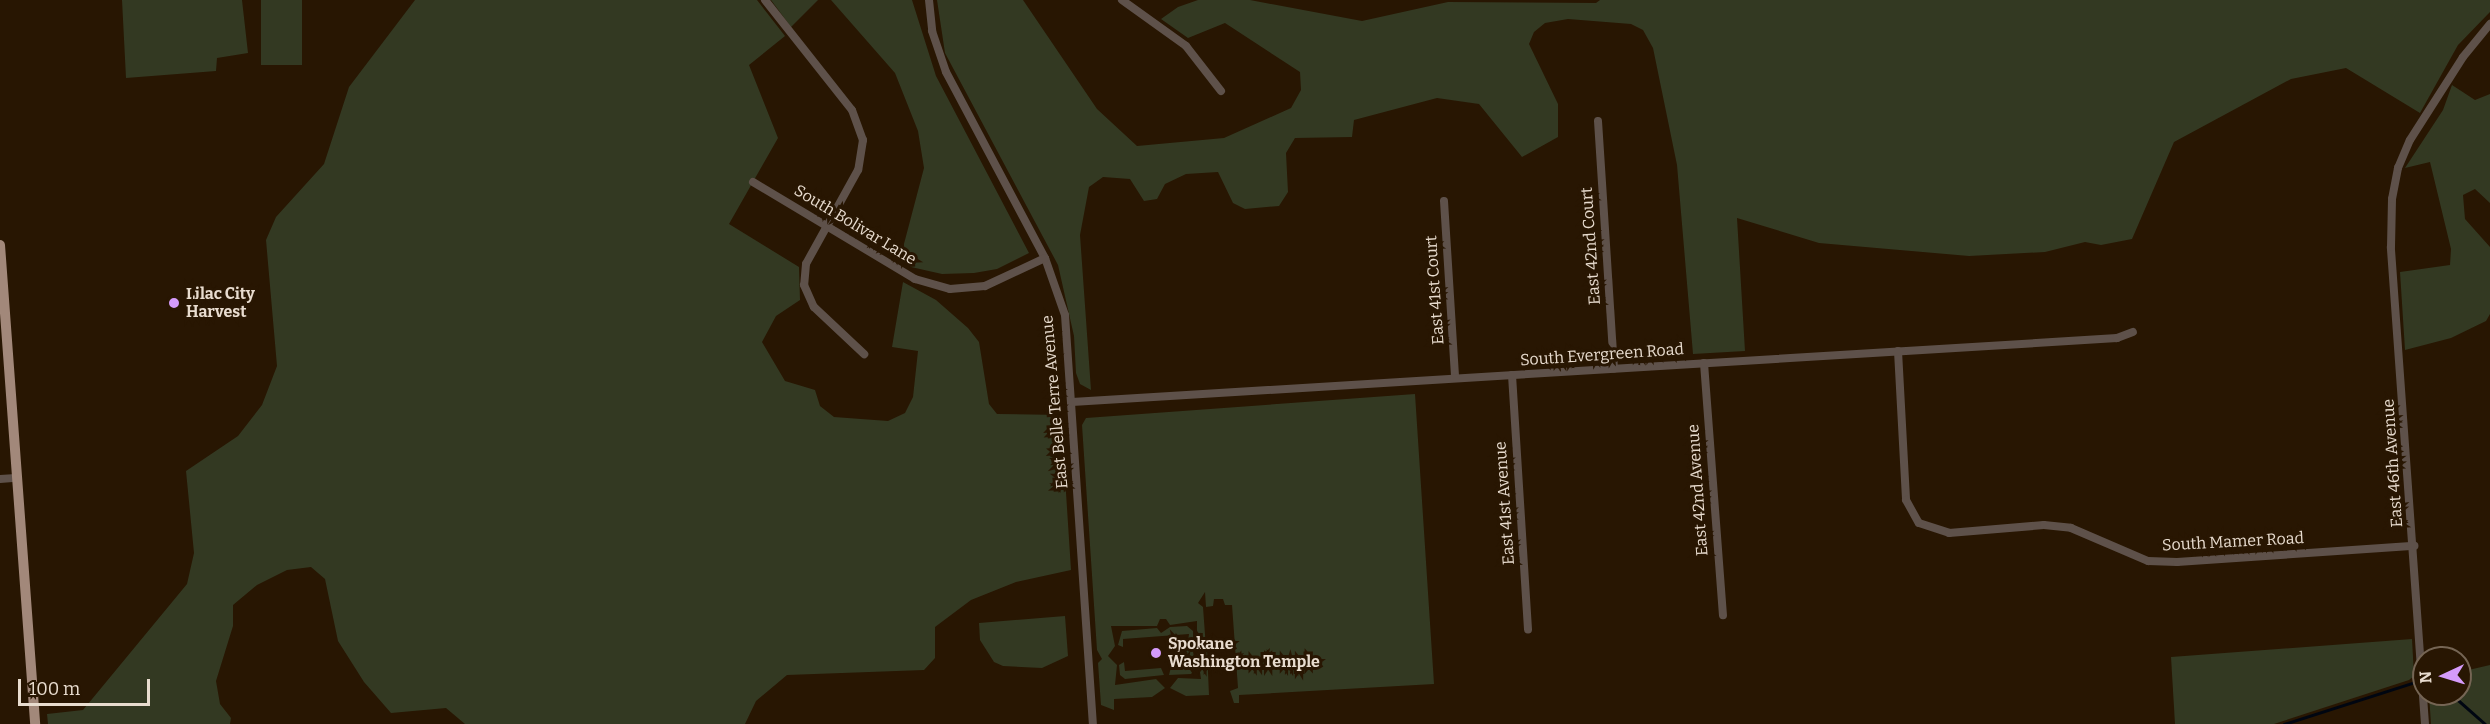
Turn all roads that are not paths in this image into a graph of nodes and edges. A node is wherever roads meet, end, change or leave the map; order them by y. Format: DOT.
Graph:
graph roads {
  1 [pos="765,0"];
  2 [pos="929,0"];
  3 [pos="1122,0"];
  4 [pos="2490,24"];
  5 [pos="1221,91"];
  6 [pos="1598,121"];
  7 [pos="753,182"];
  8 [pos="1444,201"];
  9 [pos="827,226"];
  10 [pos="0,245"];
  11 [pos="1045,258"];
  12 [pos="2133,332"];
  13 [pos="1898,351"];
  14 [pos="864,354"];
  15 [pos="1704,363"];
  16 [pos="1614,368"];
  17 [pos="1512,375"];
  18 [pos="1455,378"];
  19 [pos="1072,402"];
  20 [pos="16,478"];
  21 [pos="0,479"];
  22 [pos="2414,546"];
  23 [pos="1722,615"];
  24 [pos="1528,629"];
  25 [pos="35,724"];
  26 [pos="1093,724"];
  27 [pos="2425,724"];
  1 -- 9 [label="street"];
  2 -- 11 [label="street, East Belle Terre Avenue"];
  3 -- 5 [label="street"];
  4 -- 22 [label="street, East 46th Avenue"];
  6 -- 16 [label="street, East 42nd Court"];
  7 -- 9 [label="street, South Bolivar Lane"];
  8 -- 18 [label="street, East 41st Court"];
  9 -- 11 [label="street, South Bolivar Lane"];
  9 -- 14 [label="street"];
  10 -- 20 [label="main road"];
  11 -- 19 [label="street, East Belle Terre Avenue"];
  12 -- 13 [label="street, South Evergreen Road"];
  13 -- 15 [label="street, South Evergreen Road"];
  13 -- 22 [label="street, South Mamer Road"];
  15 -- 16 [label="street, South Evergreen Road"];
  15 -- 23 [label="street, East 42nd Avenue"];
  16 -- 17 [label="street, South Evergreen Road"];
  17 -- 18 [label="street, South Evergreen Road"];
  17 -- 24 [label="street, East 41st Avenue"];
  18 -- 19 [label="street, South Evergreen Road"];
  19 -- 26 [label="street, East Belle Terre Avenue"];
  20 -- 21 [label="street"];
  20 -- 25 [label="main road"];
  22 -- 27 [label="street, East 46th Avenue"];
}
